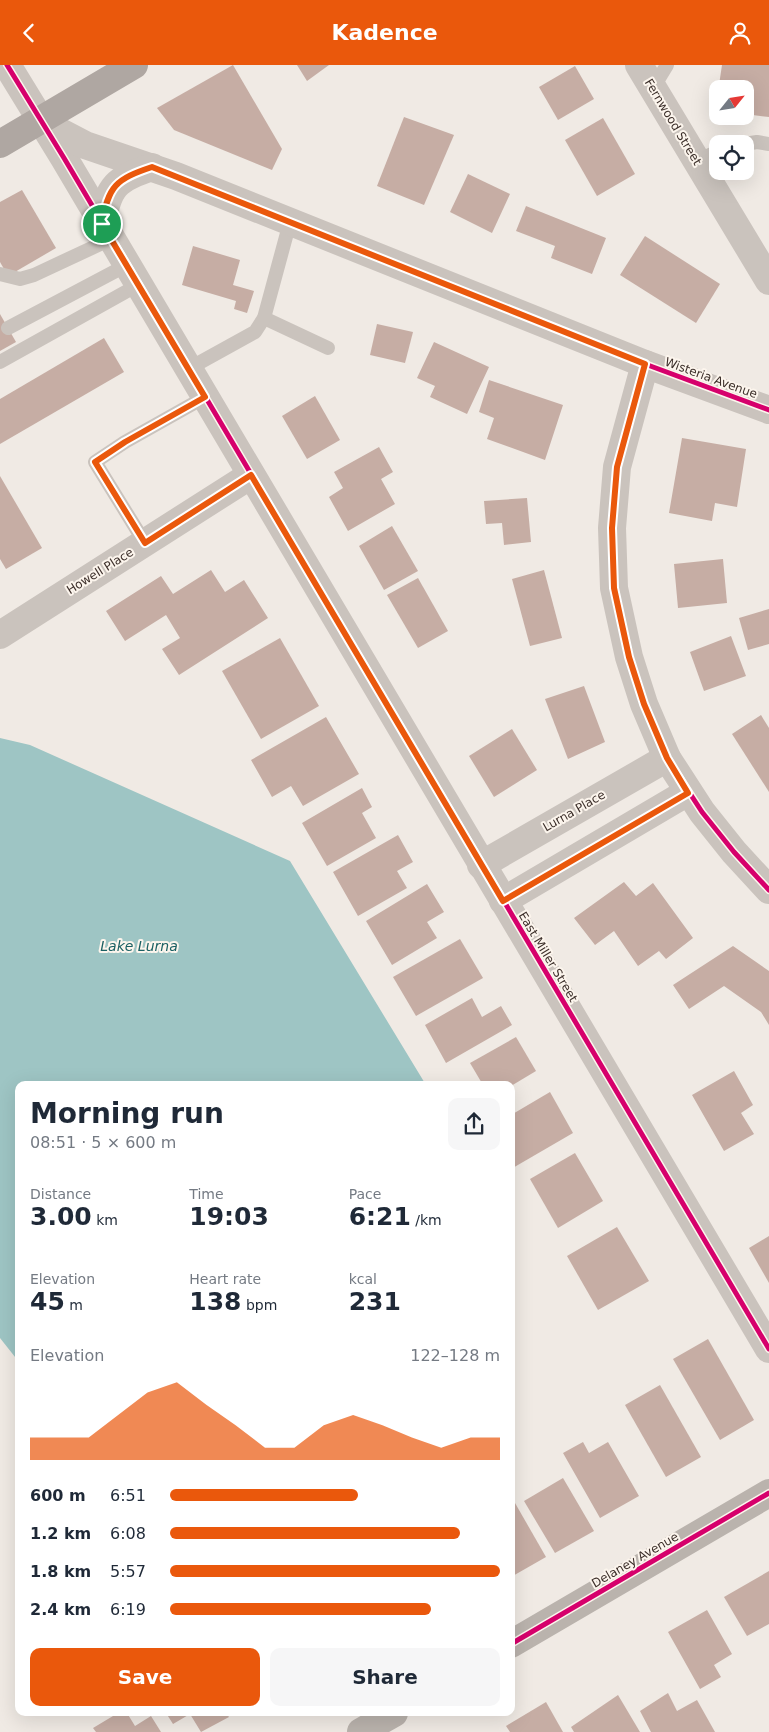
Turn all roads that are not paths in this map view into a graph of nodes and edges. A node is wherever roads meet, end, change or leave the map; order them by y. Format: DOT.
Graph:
graph roads {
  1 [pos="7,65"];
  2 [pos="134,65"];
  3 [pos="639,65"];
  4 [pos="667,65"];
  5 [pos="653,88"];
  6 [pos="40,121"];
  7 [pos="754,142"];
  8 [pos="0,144"];
  9 [pos="769,144"];
  10 [pos="707,156"];
  11 [pos="152,167"];
  12 [pos="290,222"];
  13 [pos="107,231"];
  14 [pos="0,274"];
  15 [pos="132,275"];
  16 [pos="769,281"];
  17 [pos="264,318"];
  18 [pos="8,328"];
  19 [pos="328,348"];
  20 [pos="0,362"];
  21 [pos="645,364"];
  22 [pos="188,369"];
  23 [pos="205,397"];
  24 [pos="769,410"];
  25 [pos="251,475"];
  26 [pos="145,543"];
  27 [pos="0,635"];
  28 [pos="667,758"];
  29 [pos="688,793"];
  30 [pos="481,865"];
  31 [pos="769,890"];
  32 [pos="503,901"];
  33 [pos="769,1349"];
  34 [pos="769,1493"];
  35 [pos="515,1642"];
  36 [pos="389,1716"];
  37 [pos="361,1732"];
  1 -- 6 [label="street"];
  2 -- 6 [label="main road"];
  3 -- 5 [label="street, Fernwood Street"];
  4 -- 5 [label="lane"];
  5 -- 10 [label="street, Fernwood Street"];
  6 -- 8 [label="main road"];
  6 -- 11 [label="street, Wisteria Avenue"];
  6 -- 13 [label="street"];
  7 -- 9 [label="lane"];
  10 -- 16 [label="street, Fernwood Street"];
  11 -- 12 [label="street, Wisteria Avenue"];
  11 -- 13 [label="street"];
  12 -- 17 [label="lane"];
  12 -- 21 [label="street, Wisteria Avenue"];
  13 -- 14 [label="lane"];
  13 -- 15 [label="street, East Miller Street"];
  15 -- 18 [label="lane"];
  15 -- 20 [label="lane"];
  15 -- 22 [label="street, East Miller Street"];
  17 -- 19 [label="lane"];
  17 -- 22 [label="lane"];
  21 -- 24 [label="street, Wisteria Avenue"];
  21 -- 28 [label="street"];
  22 -- 23 [label="street, East Miller Street"];
  23 -- 25 [label="street, East Miller Street"];
  23 -- 26 [label="lane"];
  25 -- 26 [label="street, Howell Place"];
  25 -- 30 [label="street, East Miller Street"];
  26 -- 27 [label="street, Howell Place"];
  28 -- 29 [label="street"];
  28 -- 30 [label="street, Lurna Place"];
  29 -- 31 [label="street"];
  29 -- 32 [label="street"];
  30 -- 32 [label="street, East Miller Street"];
  32 -- 33 [label="street, East Miller Street"];
  34 -- 35 [label="street, Delaney Avenue"];
  36 -- 37 [label="street"];
}
